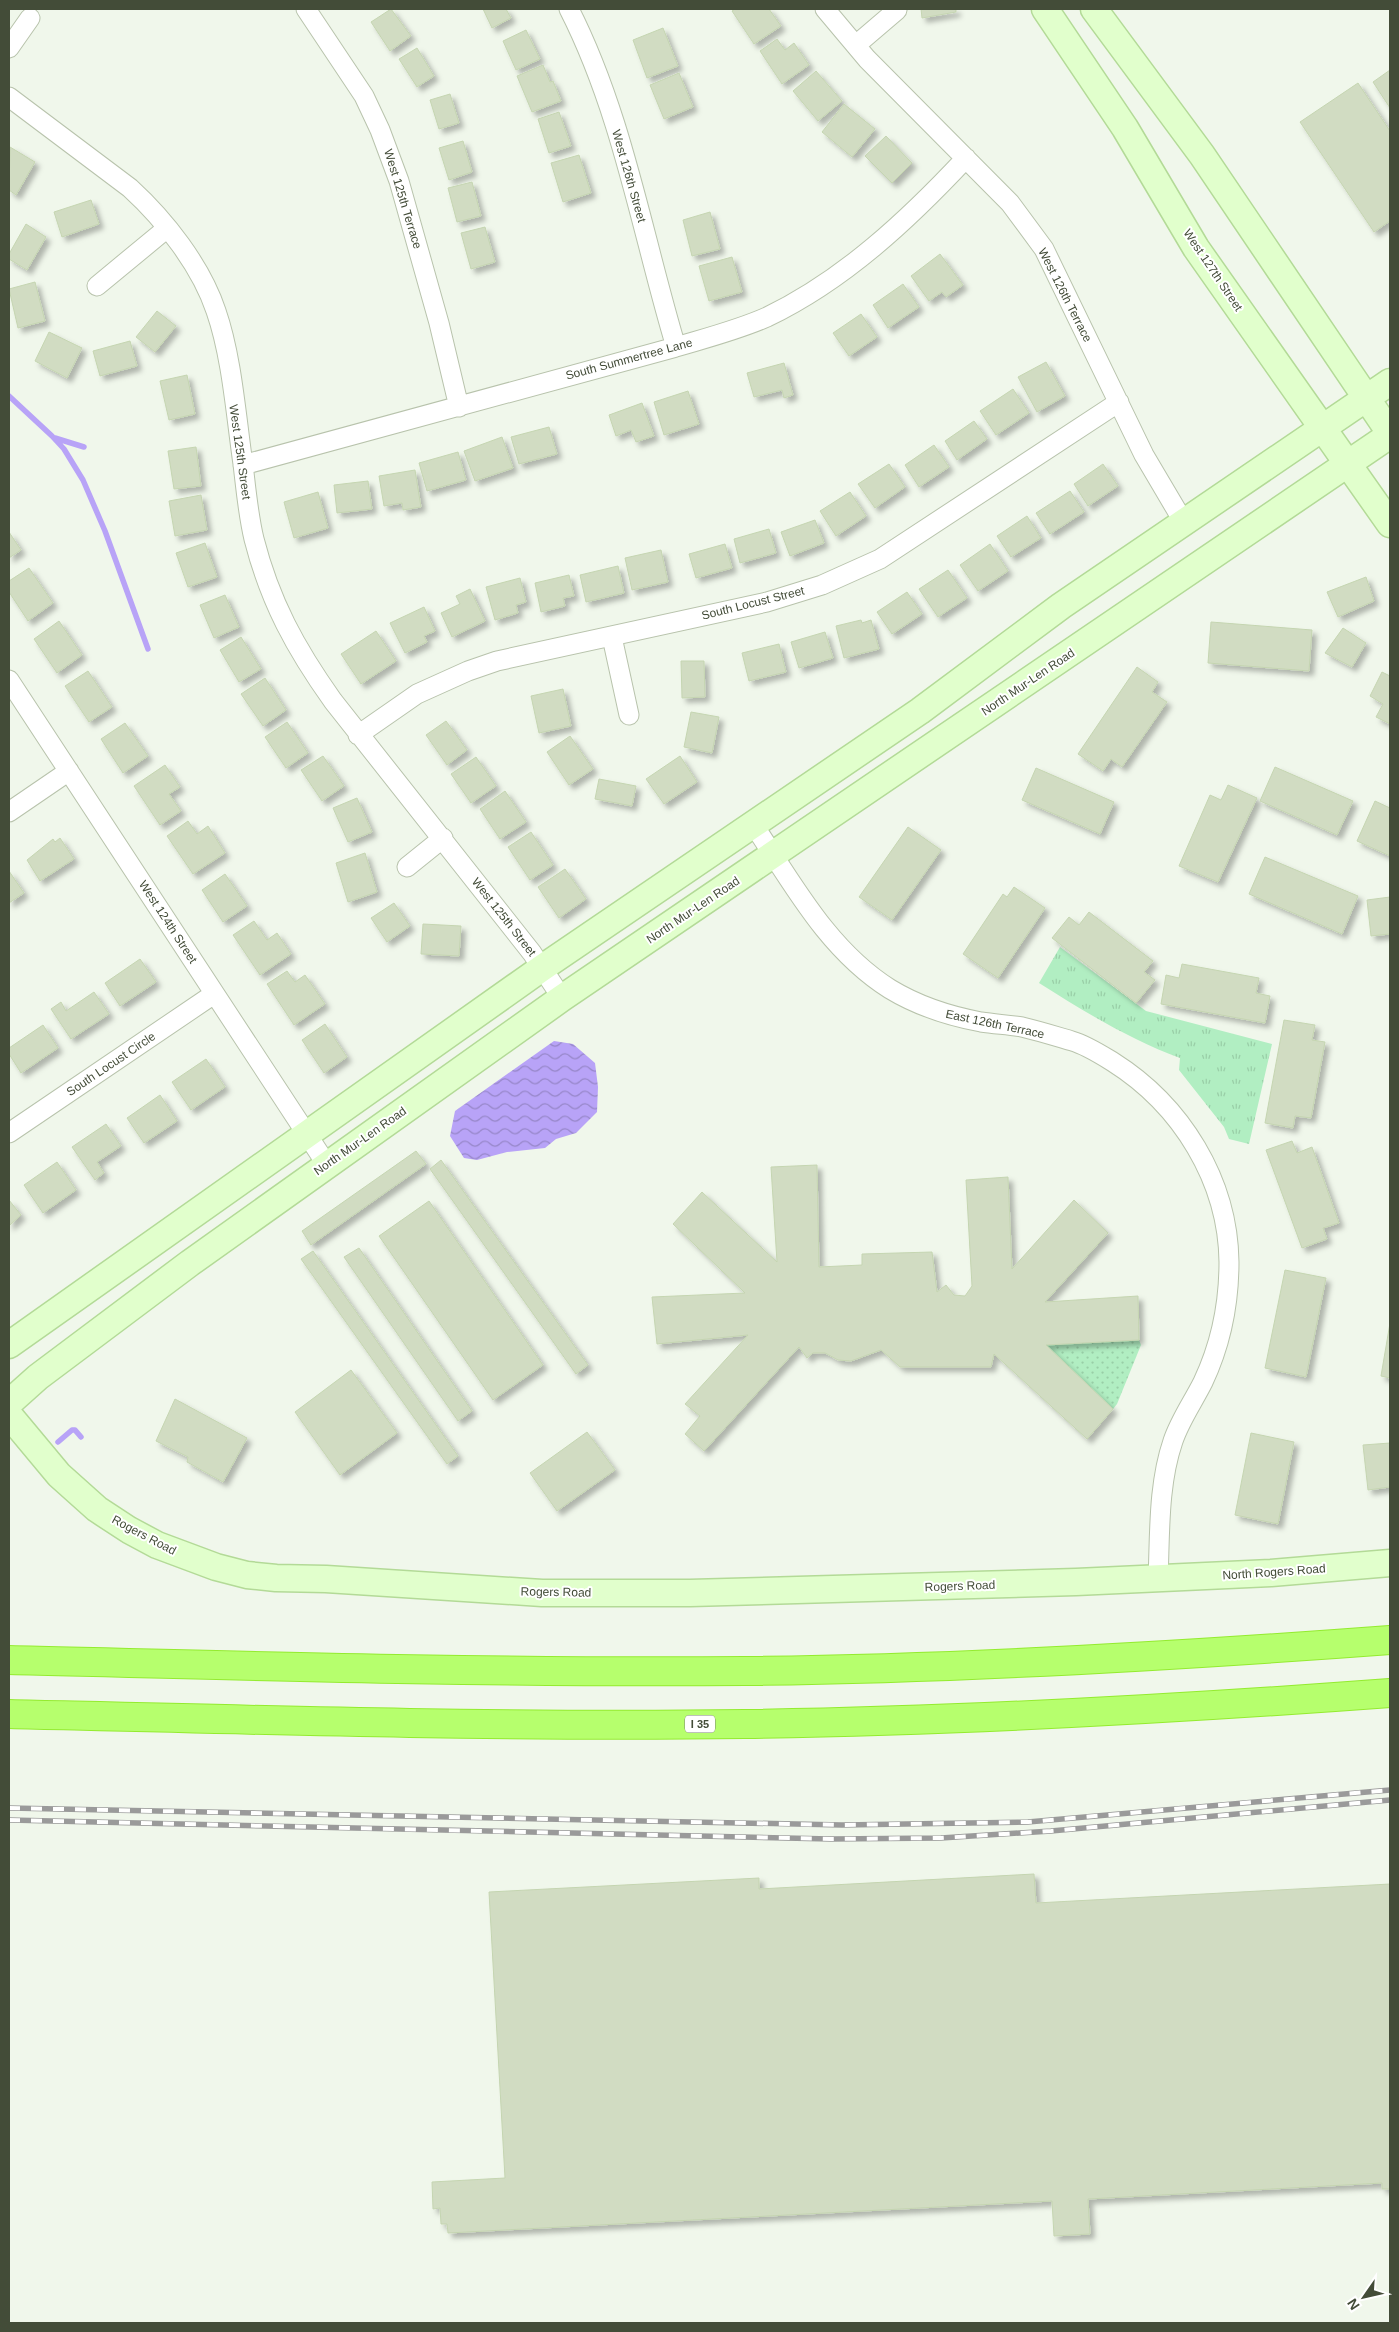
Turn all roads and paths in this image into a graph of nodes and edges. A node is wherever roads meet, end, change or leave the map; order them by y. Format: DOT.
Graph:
graph roads {
  1 [pos="306,9"];
  2 [pos="569,9"];
  3 [pos="825,9"];
  4 [pos="1045,9"];
  5 [pos="1094,9"];
  6 [pos="897,10"];
  7 [pos="30,18"];
  8 [pos="856,45"];
  9 [pos="9,48"];
  10 [pos="9,98"];
  11 [pos="966,158"];
  12 [pos="166,229"];
  13 [pos="97,286"];
  14 [pos="676,347"];
  15 [pos="1390,382"];
  16 [pos="1366,398"];
  17 [pos="1119,402"];
  18 [pos="459,407"];
  19 [pos="1323,427"];
  20 [pos="1390,434"];
  21 [pos="243,464"];
  22 [pos="1348,464"];
  23 [pos="1183,521"];
  24 [pos="1390,524"];
  25 [pos="612,637"];
  26 [pos="9,680"];
  27 [pos="629,716"];
  28 [pos="358,735"];
  29 [pos="69,771"];
  30 [pos="9,812"];
  31 [pos="753,824"];
  32 [pos="443,838"];
  33 [pos="774,855"];
  34 [pos="407,867"];
  35 [pos="542,968"];
  36 [pos="214,994"];
  37 [pos="562,998"];
  38 [pos="9,1133"];
  39 [pos="306,1135"];
  40 [pos="327,1166"];
  41 [pos="9,1345"];
  42 [pos="9,1403"];
  43 [pos="9,1415"];
  44 [pos="1390,1563"];
  45 [pos="1158,1579"];
  46 [pos="1390,1640"];
  47 [pos="9,1660"];
  48 [pos="1390,1693"];
  49 [pos="9,1714"];
  1 -- 18 [label="street, West 125th Terrace"];
  2 -- 14 [label="street, West 126th Street"];
  3 -- 8 [label="street, West 126th Terrace"];
  4 -- 19 [label="main road, West 127th Street"];
  5 -- 16 [label="main road"];
  6 -- 8 [label="street"];
  7 -- 9 [label="street"];
  8 -- 11 [label="street, West 126th Terrace"];
  10 -- 12 [label="street, West 125th Street"];
  11 -- 14 [label="street, South Summertree Lane"];
  11 -- 17 [label="street, West 126th Terrace"];
  12 -- 13 [label="street"];
  12 -- 21 [label="street, West 125th Street"];
  14 -- 18 [label="street, South Summertree Lane"];
  15 -- 16 [label="main road"];
  16 -- 19 [label="main road"];
  16 -- 20 [label="main road"];
  17 -- 23 [label="street, West 126th Terrace"];
  17 -- 25 [label="street, South Locust Street"];
  18 -- 21 [label="street, South Summertree Lane"];
  19 -- 22 [label="main road, West 127th Street"];
  19 -- 23 [label="main road"];
  20 -- 22 [label="main road, North Mur-Len Road"];
  21 -- 28 [label="street, West 125th Street"];
  22 -- 24 [label="main road, West 127th Street"];
  22 -- 33 [label="main road, North Mur-Len Road"];
  23 -- 31 [label="main road"];
  25 -- 27 [label="street"];
  25 -- 28 [label="street, South Locust Street"];
  26 -- 29 [label="street, West 124th Street"];
  28 -- 32 [label="street, West 125th Street"];
  29 -- 30 [label="street"];
  29 -- 36 [label="street, West 124th Street"];
  31 -- 33 [label="street, East 126th Terrace"];
  31 -- 35 [label="main road"];
  32 -- 34 [label="street"];
  32 -- 35 [label="street, West 125th Street"];
  33 -- 37 [label="main road, North Mur-Len Road"];
  33 -- 45 [label="street, East 126th Terrace"];
  35 -- 37 [label="street, West 125th Street"];
  35 -- 39 [label="main road"];
  36 -- 38 [label="street, South Locust Circle"];
  36 -- 39 [label="street, West 124th Street"];
  37 -- 40 [label="main road, North Mur-Len Road"];
  39 -- 40 [label="street, West 124th Street"];
  39 -- 41 [label="main road"];
  40 -- 42 [label="main road, North Mur-Len Road"];
  43 -- 45 [label="main road, Rogers Road"];
  44 -- 45 [label="main road, North Rogers Road"];
  46 -- 47 [label="highway"];
  48 -- 49 [label="highway, I 35"];
}
